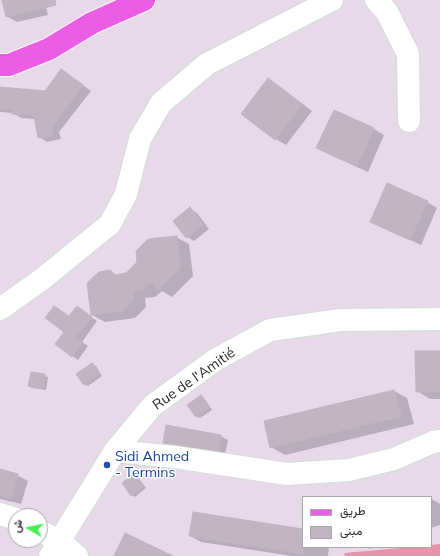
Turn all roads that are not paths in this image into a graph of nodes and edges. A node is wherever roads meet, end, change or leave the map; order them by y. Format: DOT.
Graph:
graph roads {
  1 [pos="144,0"];
  2 [pos="332,0"];
  3 [pos="376,0"];
  4 [pos="0,65"];
  5 [pos="409,121"];
  6 [pos="0,309"];
  7 [pos="440,319"];
  8 [pos="440,441"];
  9 [pos="115,451"];
  10 [pos="48,541"];
  11 [pos="55,549"];
  12 [pos="77,556"];
  1 -- 4 [label="main road"];
  2 -- 6 [label="street"];
  3 -- 5 [label="street"];
  7 -- 9 [label="street, Rue de l'Amitié"];
  8 -- 9 [label="street"];
  9 -- 11 [label="street, Rue de l'Amitié"];
  10 -- 11 [label="street"];
  11 -- 12 [label="street"];
}
